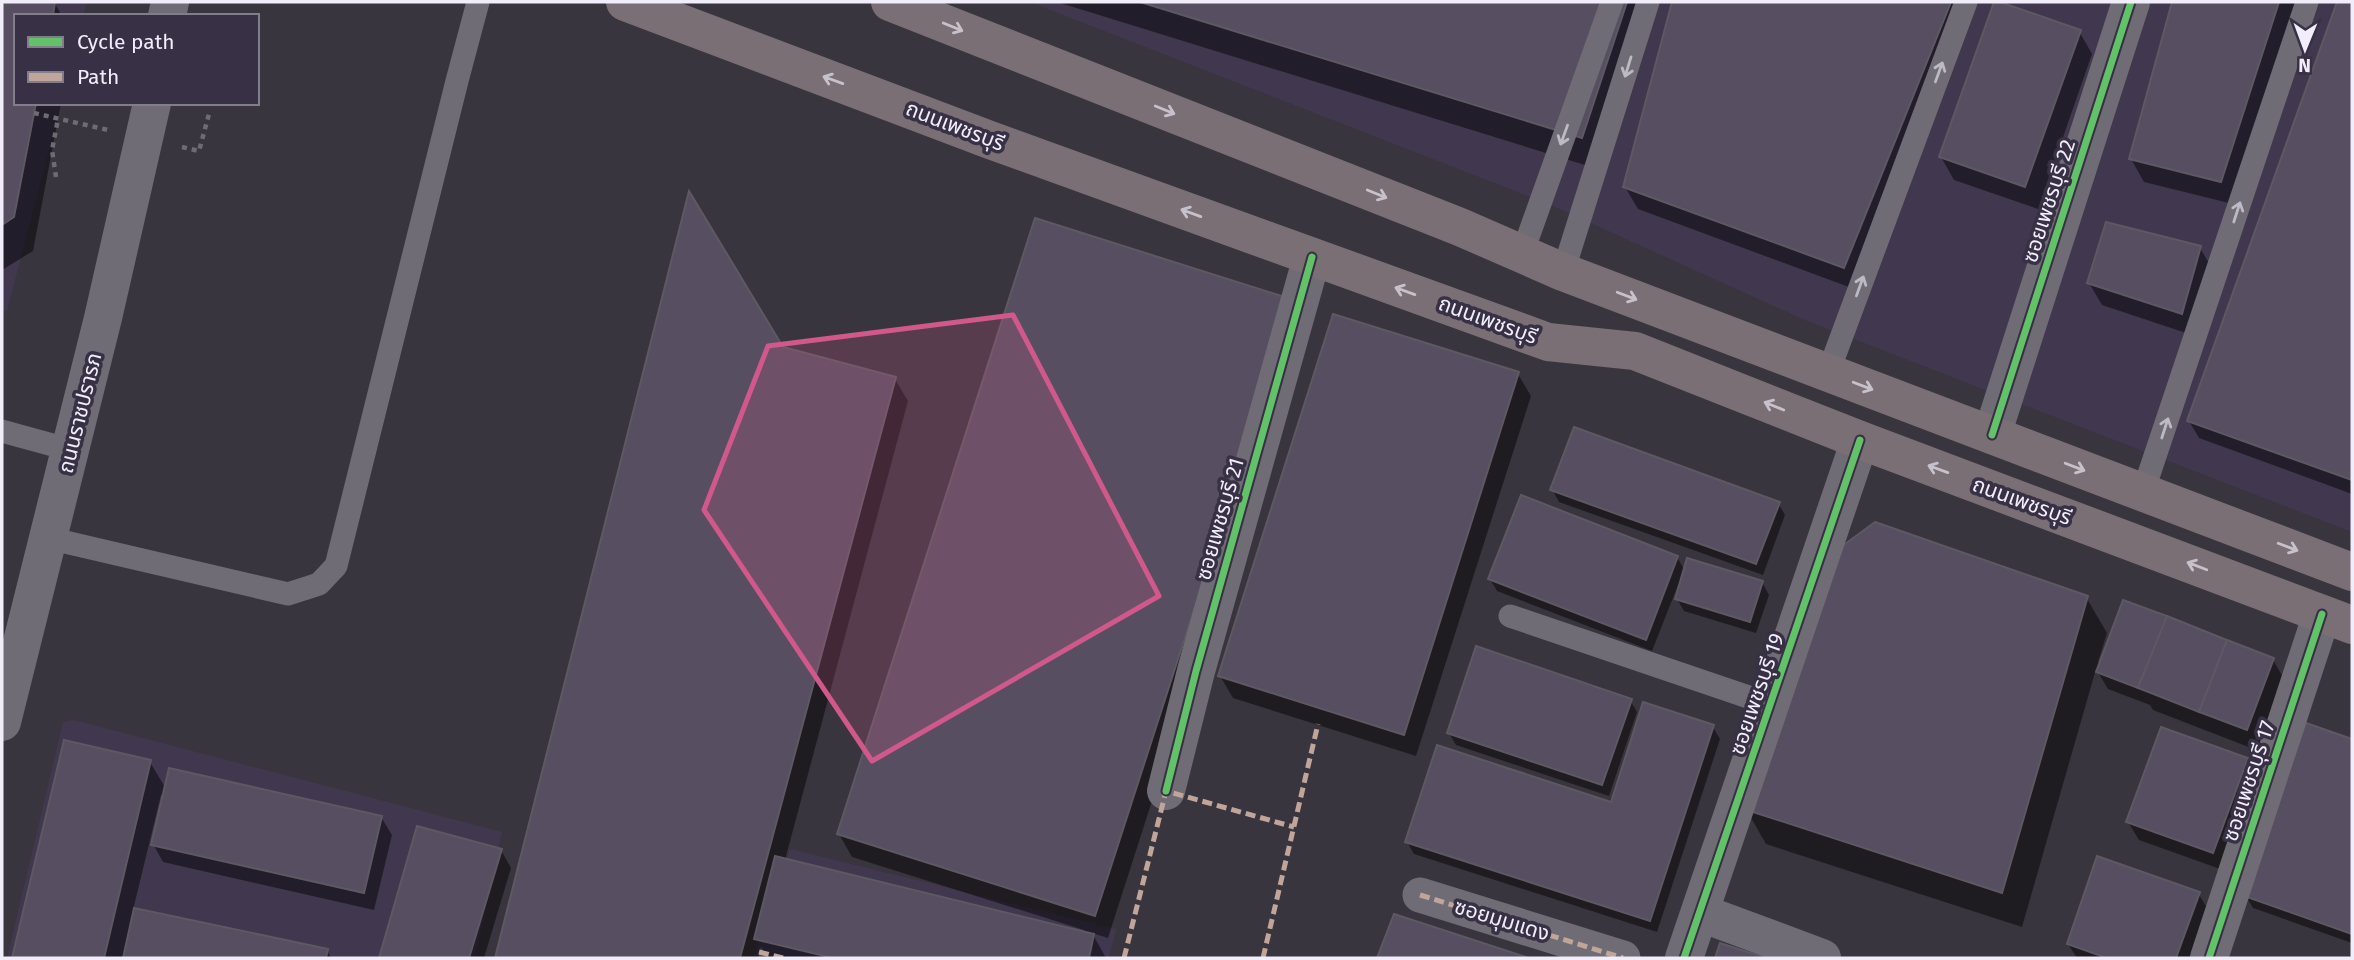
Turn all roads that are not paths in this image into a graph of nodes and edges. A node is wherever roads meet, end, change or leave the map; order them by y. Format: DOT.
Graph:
graph roads {
  1 [pos="478,2"];
  2 [pos="625,2"];
  3 [pos="890,2"];
  4 [pos="1612,2"];
  5 [pos="1648,2"];
  6 [pos="1966,2"];
  7 [pos="2131,2"];
  8 [pos="2306,2"];
  9 [pos="152,105"];
  10 [pos="1522,254"];
  11 [pos="1312,257"];
  12 [pos="1563,272"];
  13 [pos="1828,373"];
  14 [pos="1996,423"];
  15 [pos="2,432"];
  16 [pos="1860,440"];
  17 [pos="71,450"];
  18 [pos="2143,492"];
  19 [pos="48,538"];
  20 [pos="2352,572"];
  21 [pos="1510,616"];
  22 [pos="2337,620"];
  23 [pos="1772,705"];
  24 [pos="2,722"];
  25 [pos="1166,791"];
  26 [pos="1420,895"];
  27 [pos="1701,913"];
  28 [pos="1623,958"];
  29 [pos="1684,958"];
  30 [pos="1822,958"];
  31 [pos="2209,958"];
  1 -- 19 [label="lane"];
  11 -- 2 [label="main road, ถนนเพชรบุรี, one-way"];
  3 -- 10 [label="main road, one-way"];
  4 -- 10 [label="lane, one-way"];
  5 -- 12 [label="lane, one-way"];
  13 -- 6 [label="lane, one-way"];
  7 -- 14 [label="street, ซอยเพชรบุรี 22"];
  18 -- 8 [label="lane, one-way"];
  9 -- 17 [label="street, ถนนราชปรารภ"];
  10 -- 12 [label="main road"];
  16 -- 11 [label="main road, ถนนเพชรบุรี, one-way"];
  11 -- 25 [label="street, ซอยเพชรบุรี 21"];
  12 -- 13 [label="main road, one-way"];
  13 -- 14 [label="main road, one-way"];
  14 -- 18 [label="main road, one-way"];
  15 -- 17 [label="lane"];
  22 -- 16 [label="main road, ถนนเพชรบุรี, one-way"];
  16 -- 23 [label="street, ซอยเพชรบุรี 19"];
  17 -- 19 [label="street, ถนนราชปรารภ"];
  18 -- 20 [label="main road, one-way"];
  19 -- 24 [label="street, ถนนราชปรารภ"];
  21 -- 23 [label="lane"];
  22 -- 31 [label="street, ซอยเพชรบุรี 17"];
  23 -- 27 [label="street, ซอยเพชรบุรี 19"];
  26 -- 28 [label="street, ซอยมุมแดง"];
  27 -- 29 [label="street, ซอยเพชรบุรี 19"];
  27 -- 30 [label="street"];
}
